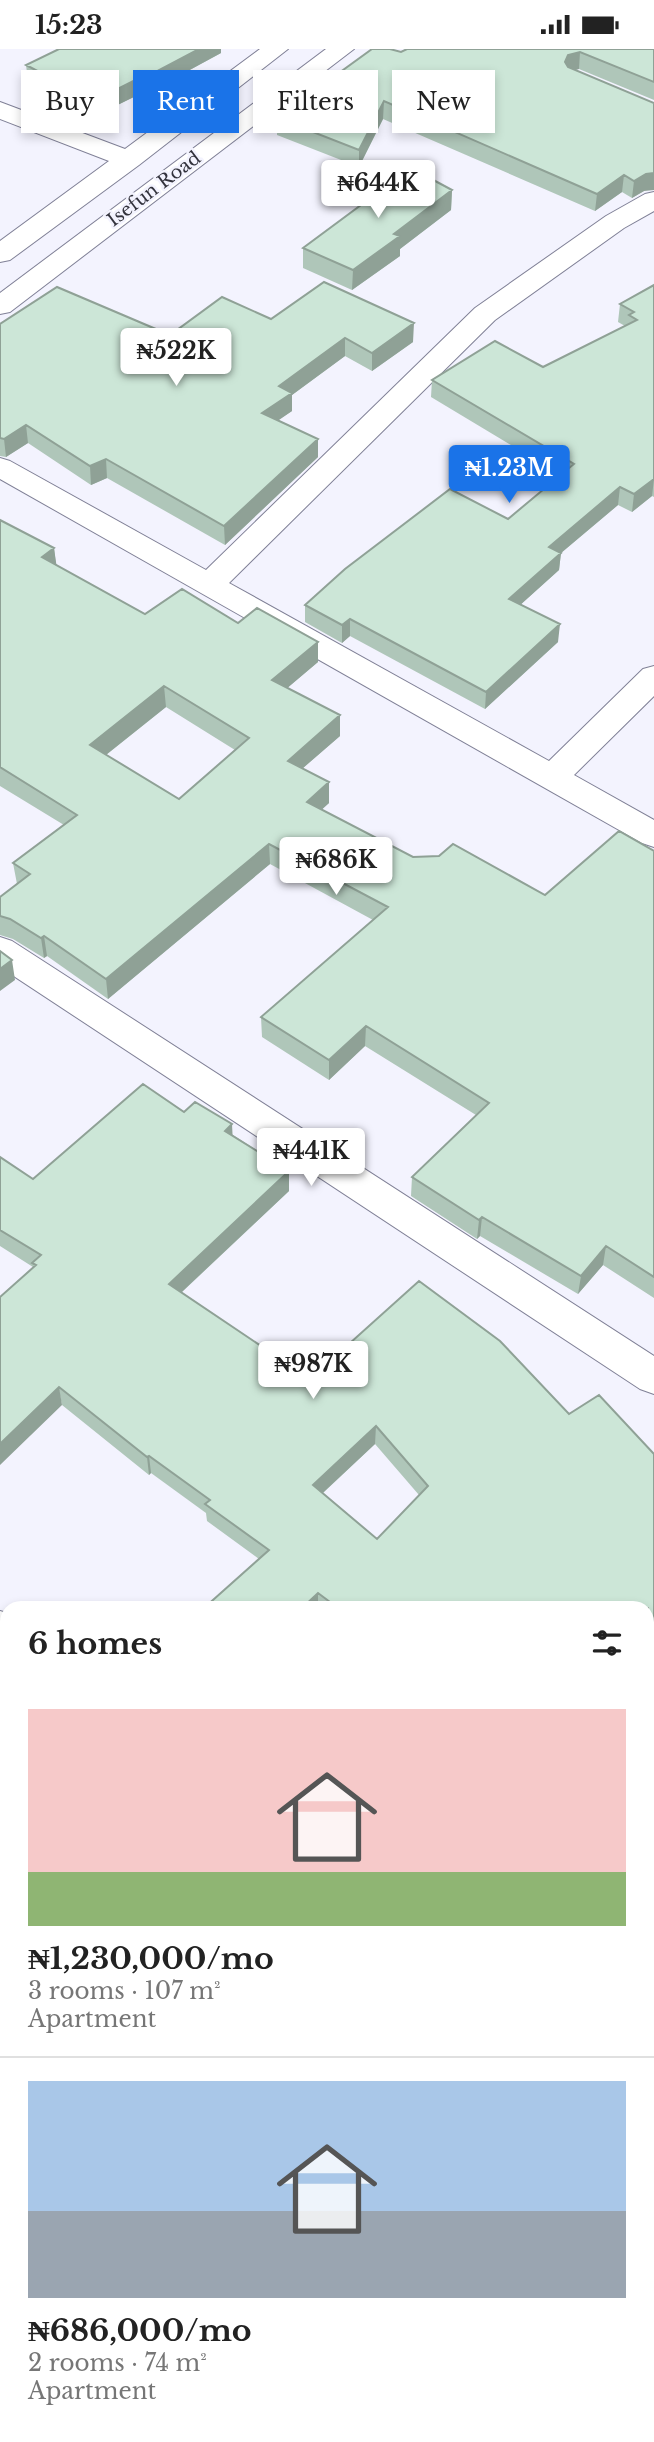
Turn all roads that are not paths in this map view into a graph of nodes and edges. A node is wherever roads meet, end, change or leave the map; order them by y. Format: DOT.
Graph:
graph roads {
  1 [pos="276,49"];
  2 [pos="342,49"];
  3 [pos="0,110"];
  4 [pos="130,160"];
  5 [pos="654,200"];
  6 [pos="0,254"];
  7 [pos="0,306"];
  8 [pos="0,467"];
  9 [pos="209,585"];
  10 [pos="654,677"];
  11 [pos="552,778"];
  12 [pos="654,835"];
  13 [pos="0,950"];
  14 [pos="654,1377"];
  1 -- 4 [label="street, Isefun Road"];
  2 -- 7 [label="street, Isefun Road"];
  3 -- 4 [label="street"];
  4 -- 6 [label="street, Isefun Road"];
  5 -- 9 [label="street"];
  8 -- 9 [label="street"];
  9 -- 11 [label="street"];
  10 -- 11 [label="street"];
  11 -- 12 [label="street"];
  13 -- 14 [label="street"];
}
